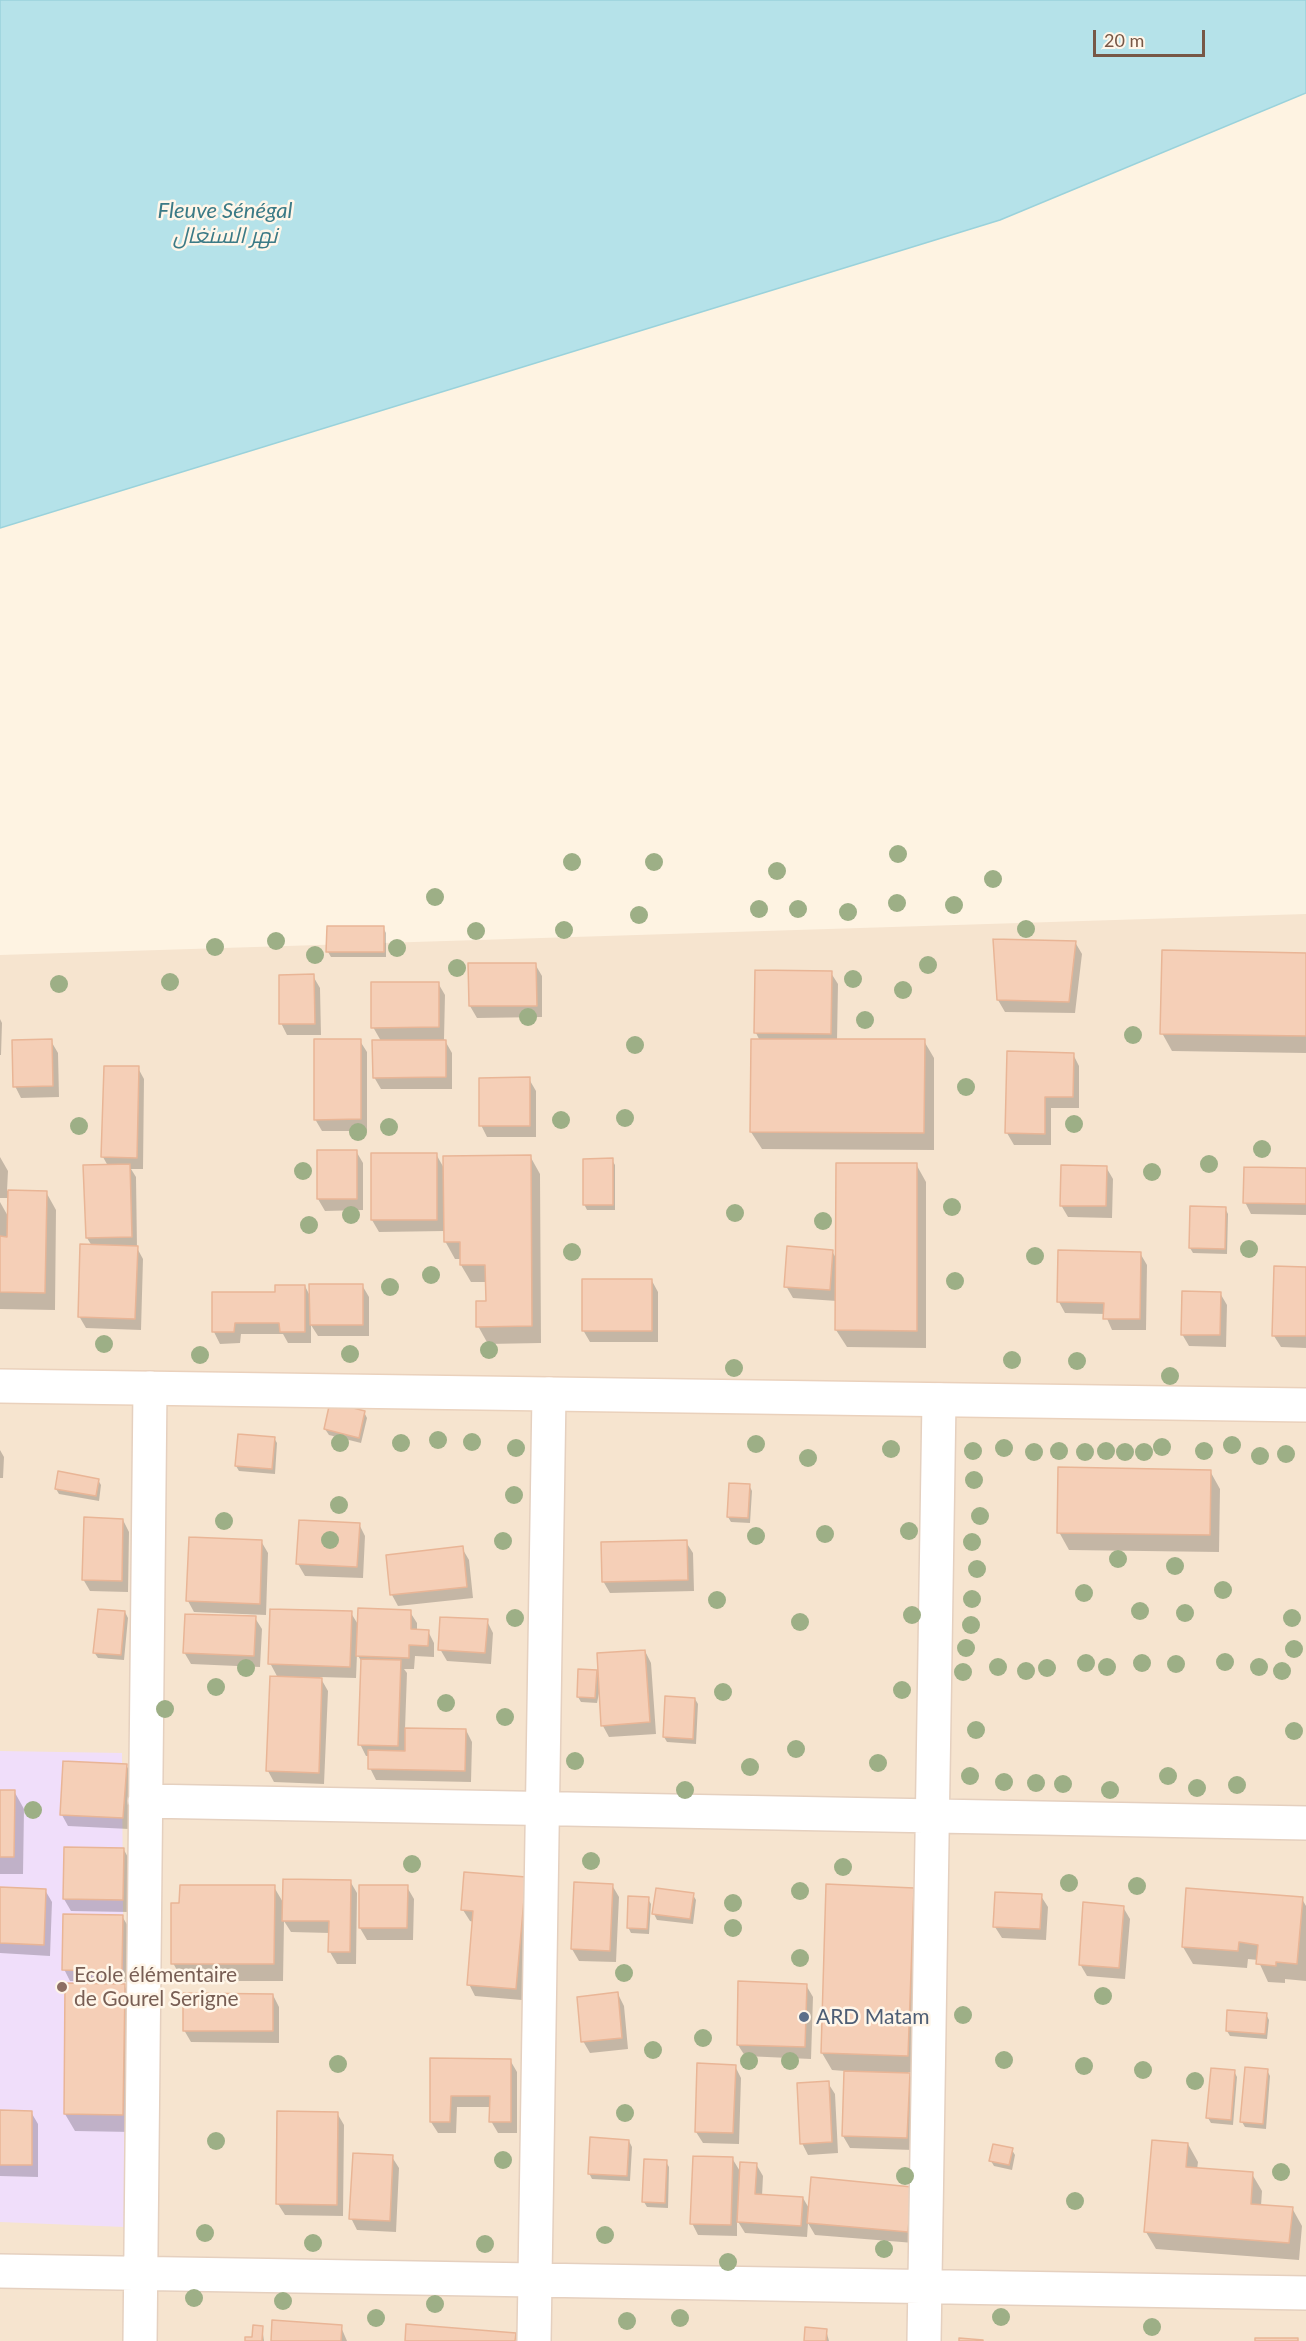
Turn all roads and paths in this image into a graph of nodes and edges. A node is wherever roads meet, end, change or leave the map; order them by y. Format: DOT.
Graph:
graph roads {
  1 [pos="0,1386"];
  2 [pos="150,1388"];
  3 [pos="549,1394"];
  4 [pos="939,1400"];
  5 [pos="1306,1404"];
  6 [pos="145,1801"];
  7 [pos="543,1809"];
  8 [pos="933,1816"];
  9 [pos="1306,1823"];
  10 [pos="0,2271"];
  11 [pos="140,2274"];
  12 [pos="535,2280"];
  13 [pos="925,2287"];
  14 [pos="1306,2293"];
  15 [pos="140,2341"];
  16 [pos="534,2341"];
  17 [pos="924,2341"];
  1 -- 2 [label="street"];
  2 -- 3 [label="street"];
  2 -- 6 [label="street"];
  3 -- 4 [label="street"];
  3 -- 7 [label="street"];
  4 -- 5 [label="street"];
  4 -- 8 [label="street"];
  6 -- 7 [label="street"];
  6 -- 11 [label="street"];
  7 -- 8 [label="street"];
  7 -- 12 [label="street"];
  8 -- 9 [label="street"];
  8 -- 13 [label="street"];
  10 -- 11 [label="street"];
  11 -- 12 [label="street"];
  11 -- 15 [label="street"];
  12 -- 13 [label="street"];
  12 -- 16 [label="street"];
  13 -- 14 [label="street"];
  13 -- 17 [label="street"];
}
